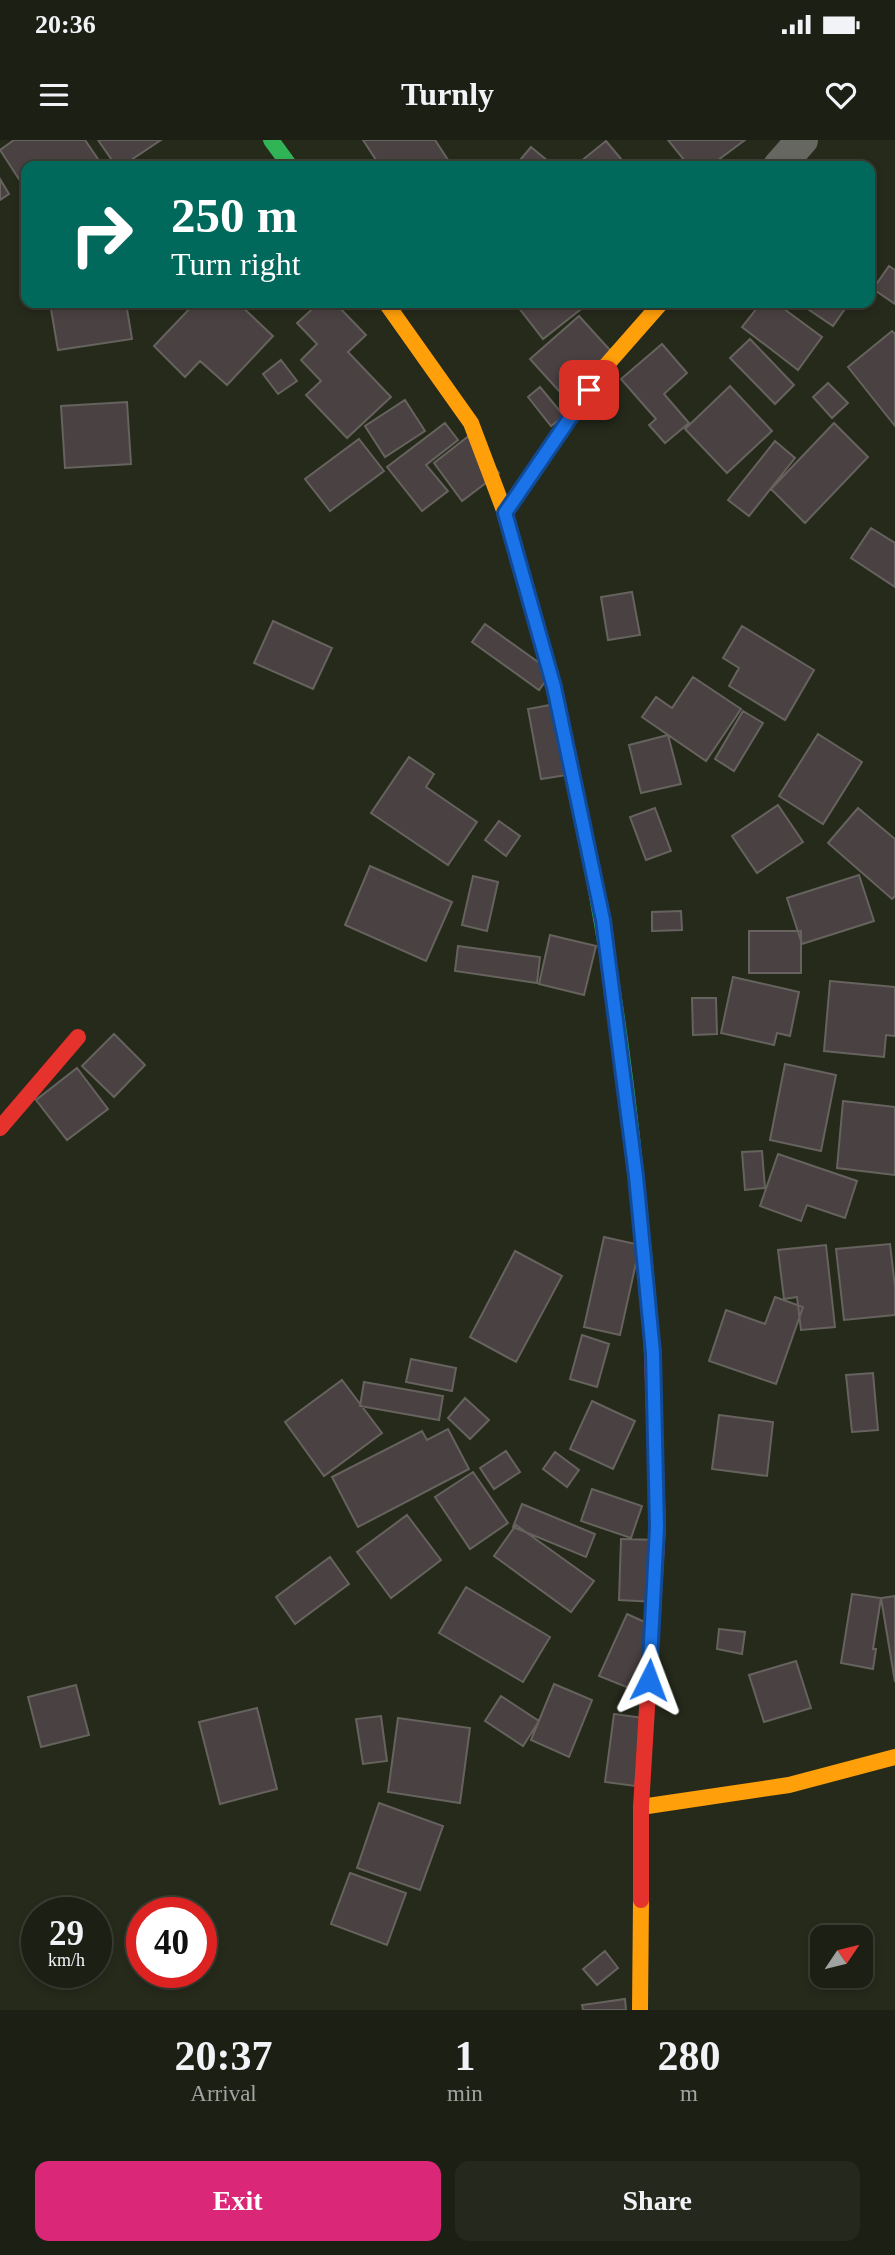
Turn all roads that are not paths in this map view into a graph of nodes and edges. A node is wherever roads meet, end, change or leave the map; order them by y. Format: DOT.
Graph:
graph roads {
  1 [pos="271,140"];
  2 [pos="802,140"];
  3 [pos="286,161"];
  4 [pos="783,161"];
  5 [pos="390,308"];
  6 [pos="657,308"];
  7 [pos="505,513"];
  8 [pos="78,1037"];
  9 [pos="0,1128"];
  10 [pos="895,1757"];
  11 [pos="641,1807"];
  12 [pos="640,2010"];
  1 -- 3 [label="street"];
  2 -- 4 [label="street"];
  5 -- 7 [label="street"];
  6 -- 7 [label="street"];
  7 -- 11 [label="street"];
  8 -- 9 [label="street"];
  10 -- 11 [label="street"];
  11 -- 12 [label="street"];
}
